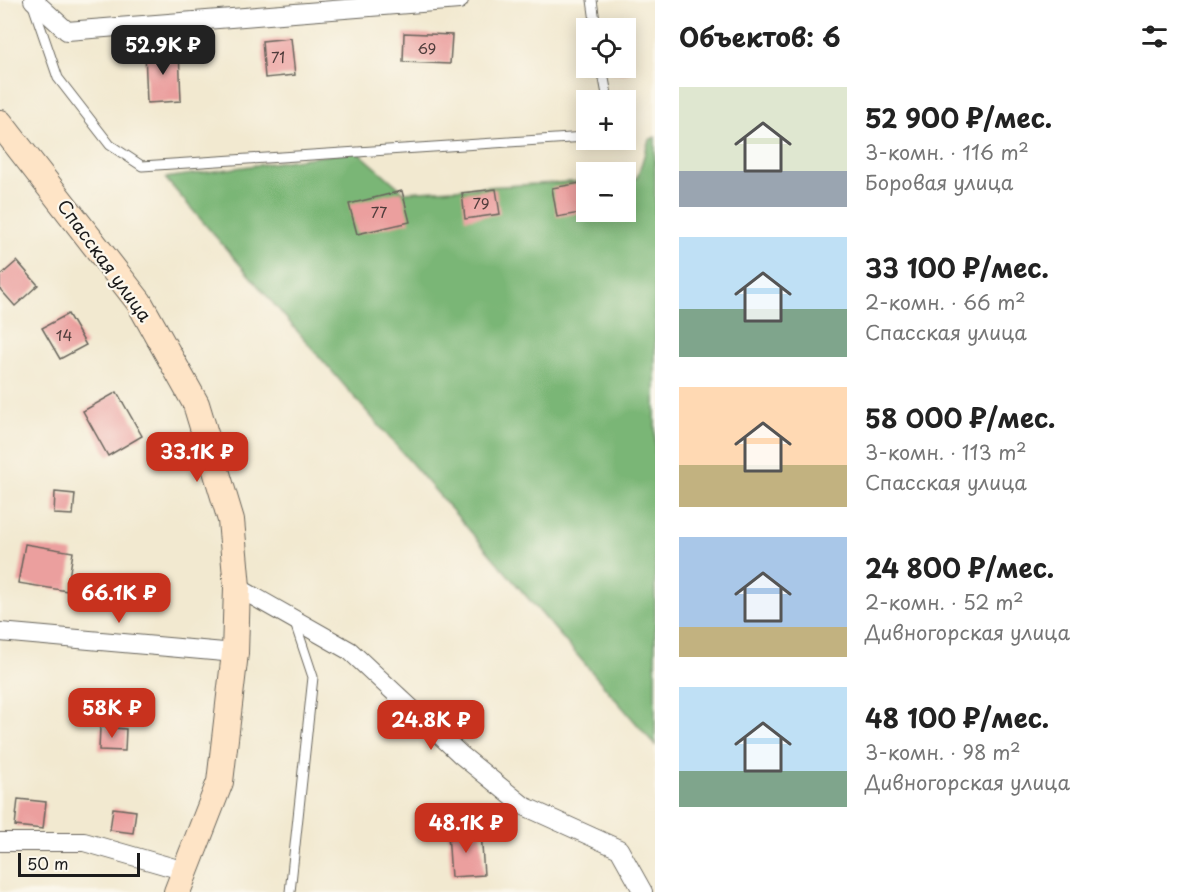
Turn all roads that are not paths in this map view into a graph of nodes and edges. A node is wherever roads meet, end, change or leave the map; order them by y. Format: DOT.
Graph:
graph roads {
  1 [pos="32,0"];
  2 [pos="459,0"];
  3 [pos="592,0"];
  4 [pos="293,6"];
  5 [pos="595,18"];
  6 [pos="0,123"];
  7 [pos="576,138"];
  8 [pos="237,587"];
  9 [pos="294,620"];
  10 [pos="0,632"];
  11 [pos="235,653"];
  12 [pos="0,842"];
  13 [pos="181,882"];
  14 [pos="290,892"];
  15 [pos="643,892"];
  1 -- 4 [label="street"];
  1 -- 7 [label="lane"];
  2 -- 4 [label="street"];
  3 -- 5 [label="lane"];
  6 -- 8 [label="street, Спасская улица"];
  8 -- 9 [label="street"];
  8 -- 11 [label="street, Спасская улица"];
  9 -- 14 [label="lane"];
  9 -- 15 [label="street"];
  10 -- 11 [label="street"];
  11 -- 13 [label="street, Спасская улица"];
  12 -- 13 [label="street"];
}
